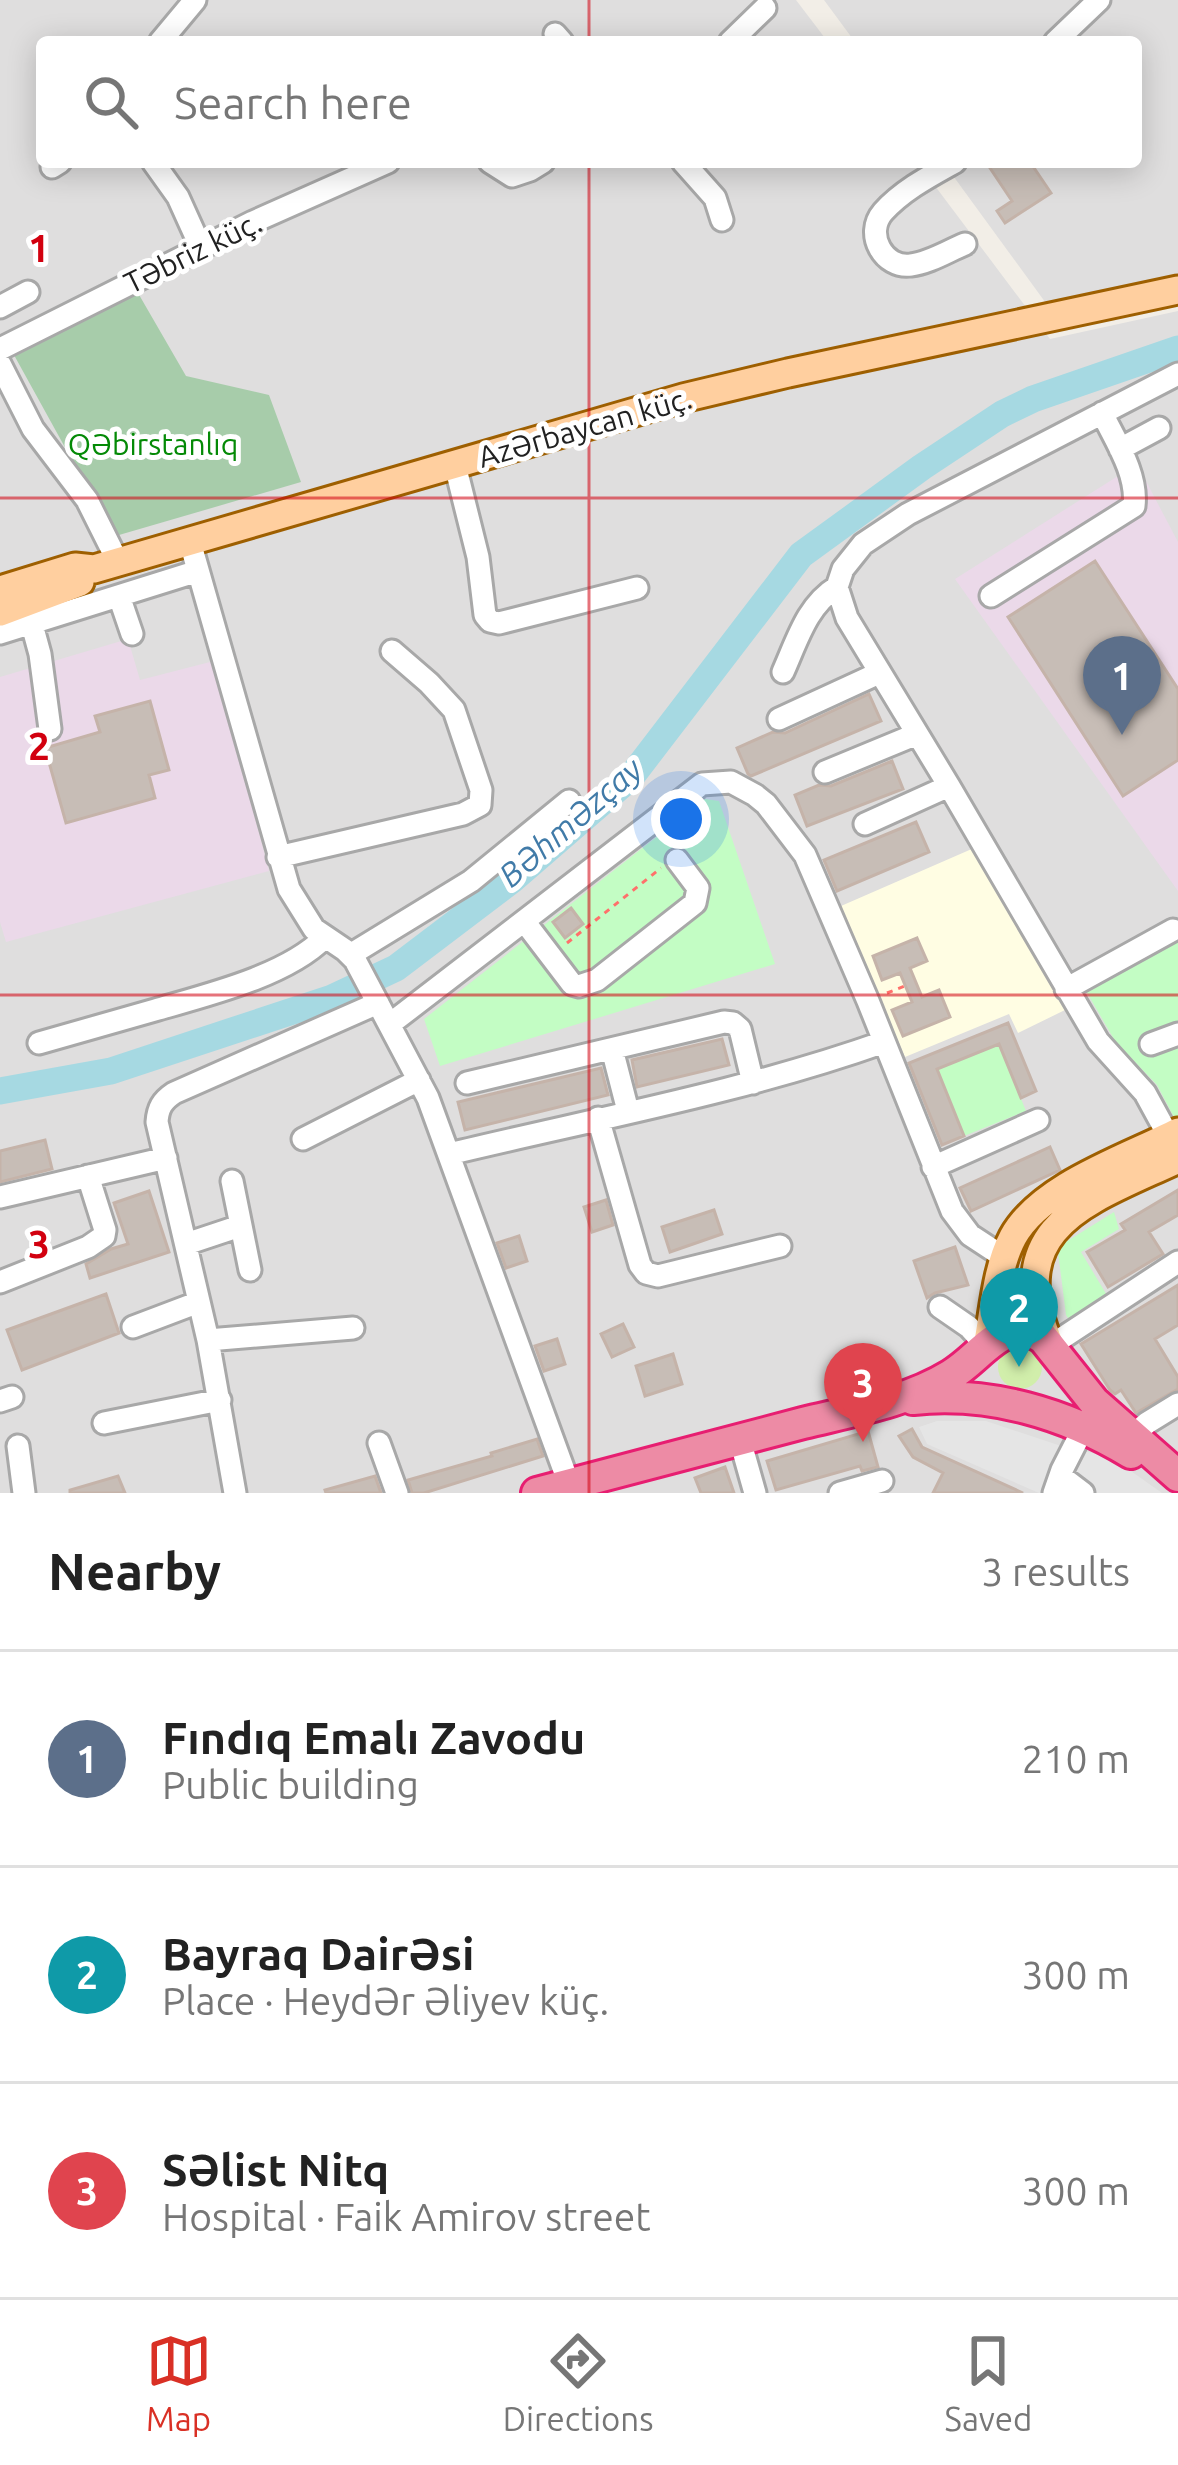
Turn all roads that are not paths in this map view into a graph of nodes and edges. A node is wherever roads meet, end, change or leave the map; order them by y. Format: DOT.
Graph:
graph roads {
  1 [pos="195,0"];
  2 [pos="1099,0"];
  3 [pos="765,8"];
  4 [pos="165,36"];
  5 [pos="736,36"];
  6 [pos="1061,36"];
  7 [pos="157,168"];
  8 [pos="375,168"];
  9 [pos="499,168"];
  10 [pos="533,168"];
  11 [pos="688,168"];
  12 [pos="944,168"];
  13 [pos="722,220"];
  14 [pos="965,244"];
  15 [pos="201,248"];
  16 [pos="1178,290"];
  17 [pos="28,292"];
  18 [pos="0,307"];
  19 [pos="0,349"];
  20 [pos="0,364"];
  21 [pos="1178,374"];
  22 [pos="1102,413"];
  23 [pos="1159,428"];
  24 [pos="1120,449"];
  25 [pos="455,465"];
  26 [pos="190,542"];
  27 [pos="106,566"];
  28 [pos="198,571"];
  29 [pos="837,587"];
  30 [pos="637,588"];
  31 [pos="0,590"];
  32 [pos="119,596"];
  33 [pos="991,596"];
  34 [pos="19,613"];
  35 [pos="0,633"];
  36 [pos="132,634"];
  37 [pos="392,651"];
  38 [pos="783,672"];
  39 [pos="879,673"];
  40 [pos="779,719"];
  41 [pos="50,729"];
  42 [pos="917,734"];
  43 [pos="825,772"];
  44 [pos="949,786"];
  45 [pos="568,802"];
  46 [pos="865,824"];
  47 [pos="278,857"];
  48 [pos="669,864"];
  49 [pos="524,921"];
  50 [pos="1173,930"];
  51 [pos="324,938"];
  52 [pos="352,957"];
  53 [pos="1066,989"];
  54 [pos="376,999"];
  55 [pos="390,1024"];
  56 [pos="1178,1034"];
  57 [pos="884,1042"];
  58 [pos="39,1043"];
  59 [pos="1151,1044"];
  60 [pos="612,1048"];
  61 [pos="419,1080"];
  62 [pos="466,1082"];
  63 [pos="753,1082"];
  64 [pos="628,1112"];
  65 [pos="598,1118"];
  66 [pos="1038,1120"];
  67 [pos="303,1139"];
  68 [pos="1175,1143"];
  69 [pos="448,1154"];
  70 [pos="166,1159"];
  71 [pos="933,1167"];
  72 [pos="88,1176"];
  73 [pos="232,1181"];
  74 [pos="0,1197"];
  75 [pos="240,1226"];
  76 [pos="186,1244"];
  77 [pos="780,1246"];
  78 [pos="1005,1258"];
  79 [pos="1178,1262"];
  80 [pos="250,1270"];
  81 [pos="0,1282"];
  82 [pos="199,1303"];
  83 [pos="940,1307"];
  84 [pos="133,1327"];
  85 [pos="353,1328"];
  86 [pos="208,1340"];
  87 [pos="1050,1346"];
  88 [pos="987,1347"];
  89 [pos="220,1400"];
  90 [pos="884,1402"];
  91 [pos="1014,1404"];
  92 [pos="1178,1404"];
  93 [pos="104,1423"];
  94 [pos="1084,1427"];
  95 [pos="1132,1436"];
  96 [pos="740,1440"];
  97 [pos="379,1443"];
  98 [pos="18,1445"];
  99 [pos="1178,1479"];
  100 [pos="882,1480"];
  101 [pos="590,1485"];
  102 [pos="1058,1485"];
  103 [pos="24,1493"];
  104 [pos="235,1493"];
  105 [pos="397,1493"];
  106 [pos="537,1493"];
  107 [pos="755,1493"];
  108 [pos="840,1493"];
  109 [pos="1083,1493"];
  1 -- 4 [label="street"];
  2 -- 6 [label="street"];
  3 -- 5 [label="street"];
  7 -- 15 [label="street"];
  8 -- 15 [label="street, Təbriz küç."];
  9 -- 10 [label="street"];
  11 -- 13 [label="street"];
  12 -- 14 [label="street"];
  15 -- 19 [label="street, Təbriz küç."];
  16 -- 25 [label="main road, Azərbaycan küç."];
  17 -- 18 [label="street"];
  20 -- 27 [label="street"];
  21 -- 22 [label="street"];
  22 -- 24 [label="street"];
  22 -- 29 [label="street"];
  23 -- 24 [label="street"];
  24 -- 33 [label="street"];
  25 -- 26 [label="main road, Azərbaycan küç."];
  25 -- 30 [label="street"];
  26 -- 27 [label="main road, Azərbaycan küç."];
  26 -- 28 [label="street"];
  27 -- 31 [label="main road, Azərbaycan küç."];
  27 -- 34 [label="main road"];
  28 -- 32 [label="street"];
  28 -- 47 [label="street"];
  29 -- 38 [label="street"];
  29 -- 39 [label="street"];
  32 -- 34 [label="street"];
  32 -- 36 [label="street"];
  34 -- 35 [label="street"];
  34 -- 41 [label="street"];
  37 -- 47 [label="street"];
  39 -- 40 [label="street"];
  39 -- 42 [label="street"];
  42 -- 43 [label="street"];
  42 -- 44 [label="street"];
  44 -- 46 [label="street"];
  44 -- 53 [label="street"];
  45 -- 52 [label="street"];
  47 -- 51 [label="street"];
  48 -- 49 [label="street"];
  49 -- 55 [label="street"];
  49 -- 57 [label="street"];
  50 -- 53 [label="street"];
  51 -- 52 [label="street"];
  51 -- 58 [label="street"];
  52 -- 54 [label="street"];
  53 -- 68 [label="street"];
  54 -- 55 [label="street"];
  54 -- 70 [label="street"];
  55 -- 61 [label="street"];
  56 -- 59 [label="street"];
  57 -- 63 [label="street"];
  57 -- 71 [label="street"];
  60 -- 62 [label="street"];
  60 -- 63 [label="street"];
  60 -- 64 [label="street"];
  61 -- 67 [label="street"];
  61 -- 69 [label="street"];
  63 -- 64 [label="street"];
  64 -- 65 [label="street"];
  65 -- 69 [label="street"];
  65 -- 77 [label="street"];
  66 -- 71 [label="street"];
  68 -- 78 [label="main road"];
  68 -- 87 [label="main road"];
  69 -- 101 [label="street"];
  70 -- 72 [label="street"];
  70 -- 76 [label="street"];
  71 -- 78 [label="street"];
  72 -- 74 [label="street"];
  72 -- 81 [label="street"];
  73 -- 75 [label="street"];
  75 -- 76 [label="street"];
  75 -- 80 [label="street"];
  76 -- 82 [label="street"];
  78 -- 88 [label="main road"];
  79 -- 87 [label="street"];
  82 -- 84 [label="street"];
  82 -- 86 [label="street"];
  83 -- 88 [label="street"];
  85 -- 86 [label="street"];
  86 -- 89 [label="street"];
  87 -- 88 [label="highway"];
  87 -- 91 [label="highway"];
  87 -- 95 [label="highway"];
  88 -- 90 [label="highway"];
  88 -- 91 [label="highway"];
  89 -- 93 [label="street"];
  89 -- 104 [label="street"];
  90 -- 91 [label="highway"];
  90 -- 96 [label="highway"];
  91 -- 94 [label="highway"];
  92 -- 95 [label="street"];
  94 -- 99 [label="highway"];
  94 -- 102 [label="street"];
  95 -- 99 [label="highway"];
  96 -- 101 [label="highway"];
  96 -- 107 [label="street"];
  97 -- 105 [label="street"];
  98 -- 103 [label="street"];
  100 -- 108 [label="street"];
  101 -- 106 [label="highway"];
  102 -- 109 [label="street"];
}
